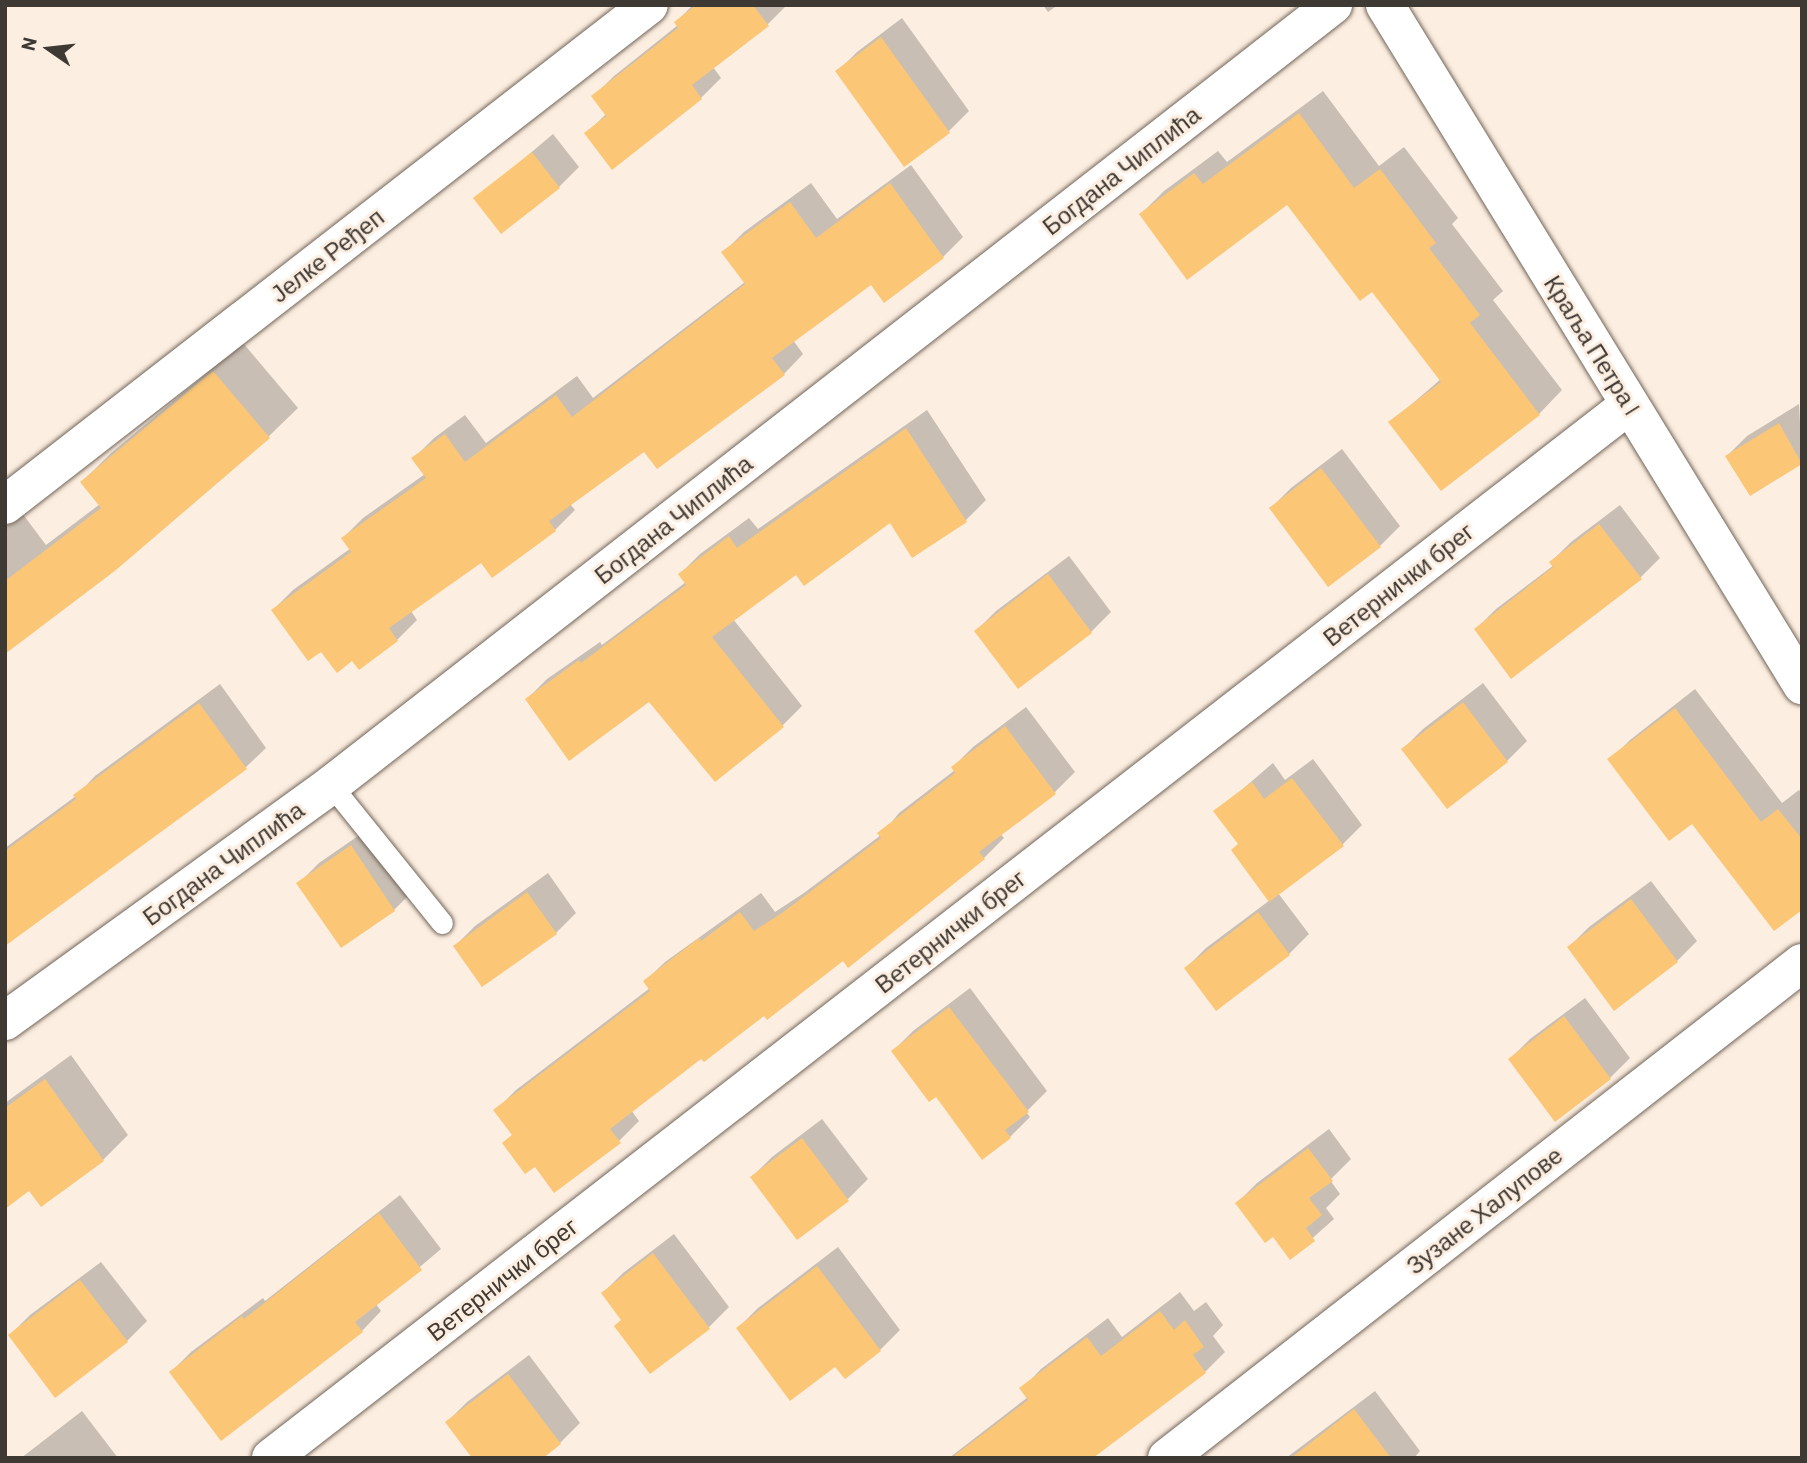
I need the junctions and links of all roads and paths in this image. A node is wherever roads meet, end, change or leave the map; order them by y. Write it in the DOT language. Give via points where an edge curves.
graph roads {
  1 [pos="649,5"];
  2 [pos="1333,5"];
  3 [pos="1385,5"];
  4 [pos="1629,405"];
  5 [pos="5,505"];
  6 [pos="1802,685"];
  7 [pos="331,785"];
  8 [pos="442,923"];
  9 [pos="1802,962"];
  10 [pos="5,1021"];
  11 [pos="271,1458"];
  12 [pos="1167,1458"];
  1 -- 5 [label="street, Јелке Ређеп"];
  2 -- 7 [label="street, Богдана Чиплића"];
  3 -- 4 [label="street, Краља Петра I"];
  4 -- 6 [label="street, Краља Петра I"];
  4 -- 11 [label="street, Ветернички брег"];
  7 -- 8 [label="lane"];
  7 -- 10 [label="street, Богдана Чиплића"];
  9 -- 12 [label="street, Зузане Халупове"];
}
